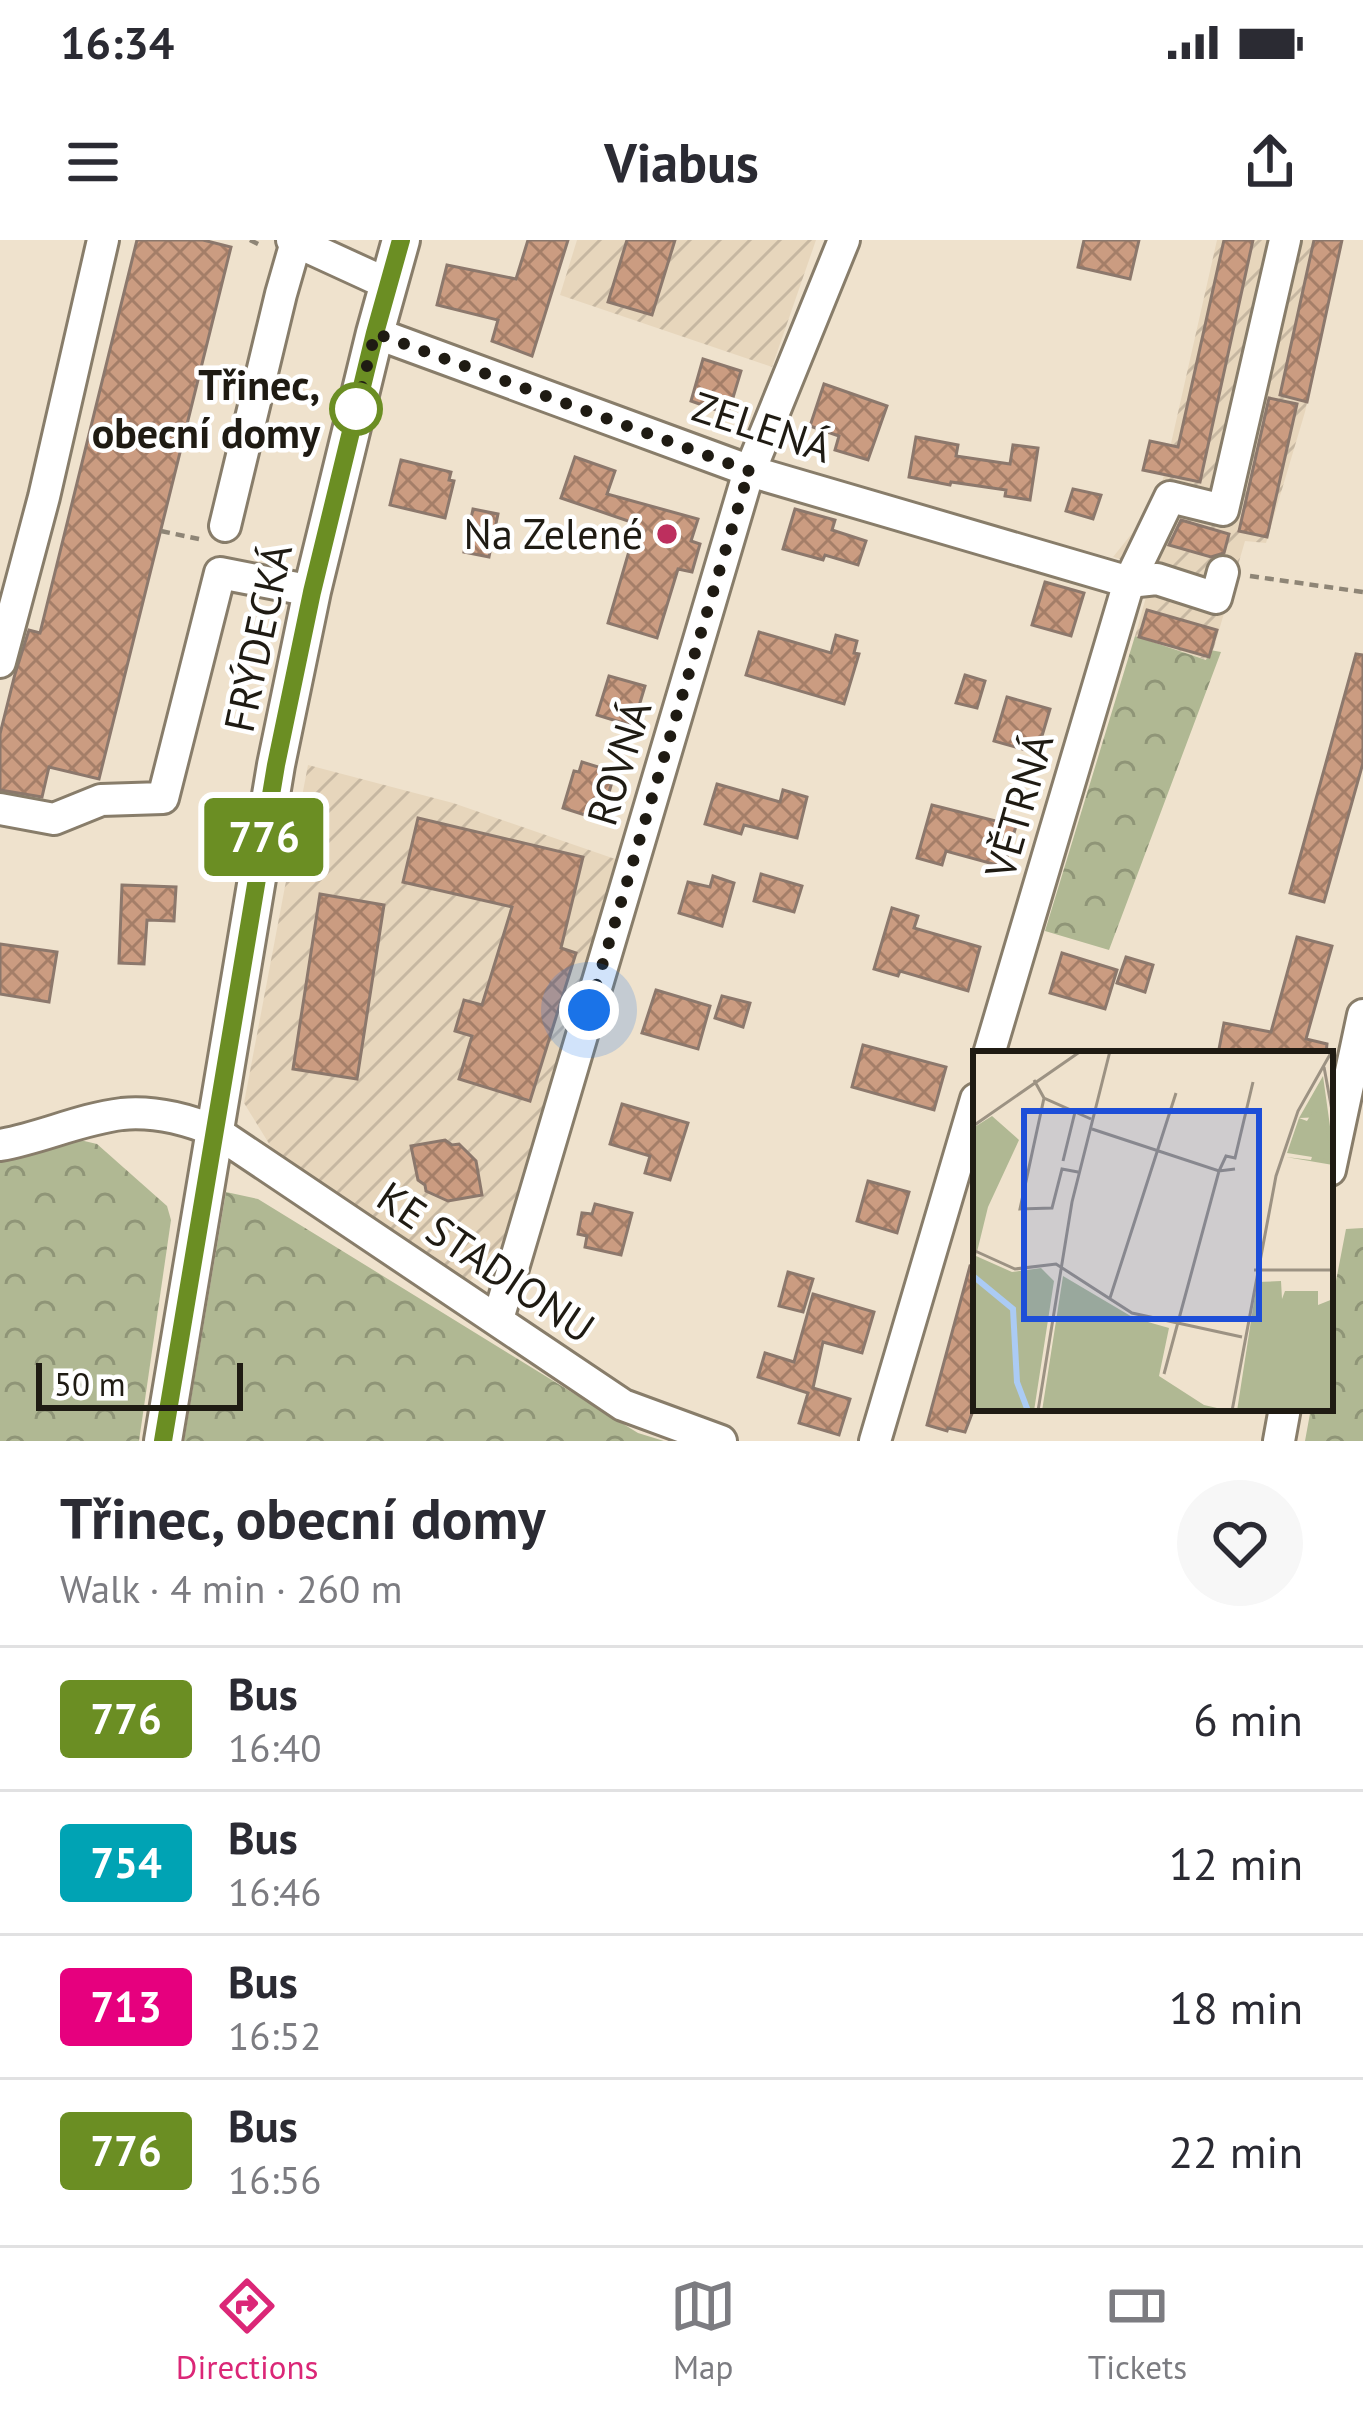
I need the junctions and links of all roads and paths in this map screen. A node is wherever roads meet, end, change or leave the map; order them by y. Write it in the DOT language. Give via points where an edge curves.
graph roads {
  1 [pos="103,240"];
  2 [pos="401,240"];
  3 [pos="844,240"];
  4 [pos="1285,240"];
  5 [pos="294,241"];
  6 [pos="388,284"];
  7 [pos="375,333"];
  8 [pos="752,472"];
  9 [pos="225,526"];
  10 [pos="1223,572"];
  11 [pos="1129,582"];
  12 [pos="312,592"];
  13 [pos="1363,592"];
  14 [pos="0,662"];
  15 [pos="0,808"];
  16 [pos="1363,1016"];
  17 [pos="990,1051"];
  18 [pos="973,1109"];
  19 [pos="215,1131"];
  20 [pos="0,1145"];
  21 [pos="1342,1160"];
  22 [pos="497,1319"];
  23 [pos="1284,1411"];
  24 [pos="163,1441"];
  25 [pos="721,1441"];
  26 [pos="875,1441"];
  27 [pos="1279,1441"];
  1 -- 14 [label="street"];
  2 -- 6 [label="main road, FRÝDECKÁ"];
  3 -- 8 [label="street, ROVNÁ"];
  4 -- 11 [label="street, VĚTRNÁ" via="1223,510 1169,497"];
  5 -- 6 [label="street"];
  5 -- 9 [label="street"];
  6 -- 7 [label="main road, FRÝDECKÁ"];
  7 -- 8 [label="street, ZELENÁ"];
  7 -- 12 [label="main road, FRÝDECKÁ"];
  8 -- 11 [label="street, ZELENÁ"];
  8 -- 22 [label="street, ROVNÁ"];
  10 -- 11 [label="street, ZELENÁ" via="1216,598 1156,579"];
  10 -- 13 [label="path"];
  11 -- 17 [label="street, VĚTRNÁ"];
  12 -- 15 [label="street" via="220,573 163,798 101,800 54,818"];
  12 -- 19 [label="main road, FRÝDECKÁ"];
  16 -- 21 [label="street"];
  18 -- 26 [label="street"];
  19 -- 20 [label="street" via="188,1120 119,1114"];
  19 -- 22 [label="street, KE STADIONU"];
  19 -- 24 [label="main road, FRÝDECKÁ"];
  22 -- 25 [label="street, KE STADIONU" via="623,1405"];
  23 -- 27 [label="street"];
}
